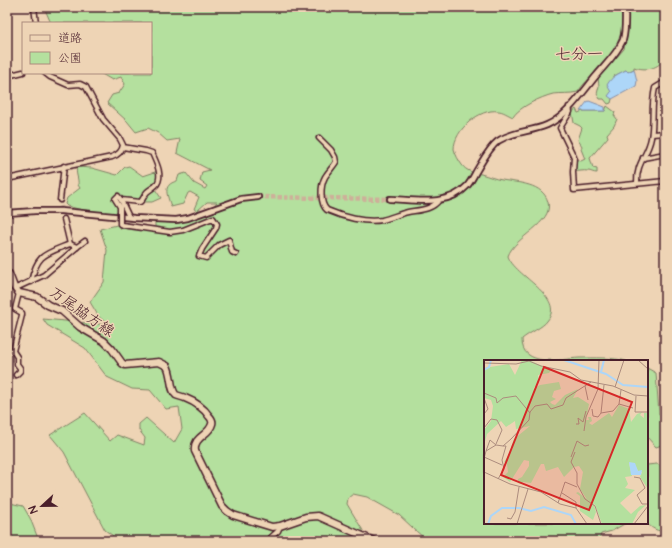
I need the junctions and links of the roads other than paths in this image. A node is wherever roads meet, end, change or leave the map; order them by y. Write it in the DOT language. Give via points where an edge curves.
graph roads {
  1 [pos="34,7"];
  2 [pos="626,7"];
  3 [pos="36,22"];
  4 [pos="22,72"];
  5 [pos="46,74"];
  6 [pos="7,76"];
  7 [pos="665,82"];
  8 [pos="569,107"];
  9 [pos="665,133"];
  10 [pos="652,134"];
  11 [pos="319,138"];
  12 [pos="123,147"];
  13 [pos="665,154"];
  14 [pos="643,158"];
  15 [pos="64,166"];
  16 [pos="7,179"];
  17 [pos="665,181"];
  18 [pos="637,183"];
  19 [pos="258,197"];
  20 [pos="60,200"];
  21 [pos="121,200"];
  22 [pos="390,200"];
  23 [pos="439,200"];
  24 [pos="7,213"];
  25 [pos="129,217"];
  26 [pos="64,219"];
  27 [pos="85,241"];
  28 [pos="70,244"];
  29 [pos="76,247"];
  30 [pos="236,254"];
  31 [pos="7,274"];
  32 [pos="31,282"];
  33 [pos="17,291"];
  34 [pos="7,349"];
  35 [pos="13,351"];
  36 [pos="16,375"];
  37 [pos="280,526"];
  38 [pos="267,541"];
  39 [pos="374,541"];
  1 -- 3 [label="street"];
  2 -- 8 [label="street" via="623,39 619,47"];
  4 -- 6 [label="street"];
  5 -- 12 [label="street" via="68,85 80,84 86,87 103,119 120,139"];
  7 -- 10 [label="street" via="655,88"];
  8 -- 18 [label="street" via="570,112 560,128 574,157 574,190"];
  8 -- 23 [label="street" via="547,125 512,134 497,142 468,186 448,198"];
  9 -- 10 [label="street"];
  10 -- 14 [label="street"];
  11 -- 23 [label="street" via="335,156 336,162 325,177 322,201 324,208 361,219 380,220 428,208"];
  12 -- 15 [label="street" via="118,155 112,157"];
  12 -- 21 [label="street" via="146,150 152,154 159,169 159,180 140,202"];
  13 -- 14 [label="street"];
  14 -- 18 [label="street" via="636,172"];
  15 -- 16 [label="street"];
  15 -- 20 [label="street"];
  17 -- 18 [label="street"];
  19 -- 25 [label="street" via="241,199 176,220"];
  21 -- 25 [label="street"];
  21 -- 30 [label="street, bridge" via="118,196 115,199 120,207 120,224 170,232 183,230 213,218 217,224 216,228 199,256 206,258 219,245 229,240 232,252"];
  22 -- 23 [label="street"];
  24 -- 25 [label="street" via="61,211"];
  26 -- 28 [label="street"];
  27 -- 29 [label="street"];
  28 -- 29 [label="street"];
  28 -- 32 [label="street" via="40,258 36,262"];
  29 -- 32 [label="street" via="44,275"];
  31 -- 33 [label="main road"];
  32 -- 33 [label="street"];
  33 -- 35 [label="street" via="15,309 22,315"];
  33 -- 37 [label="main road, 万尾脇方線" via="37,297 62,311 80,327 104,341 122,363 126,365 159,362 167,366 176,395 201,406 212,420 210,428 194,446 222,506 245,519 272,527"];
  34 -- 35 [label="street"];
  35 -- 36 [label="street" via="20,368"];
  37 -- 38 [label="street"];
  37 -- 39 [label="main road, 万尾脇方線" via="318,516"];
}
